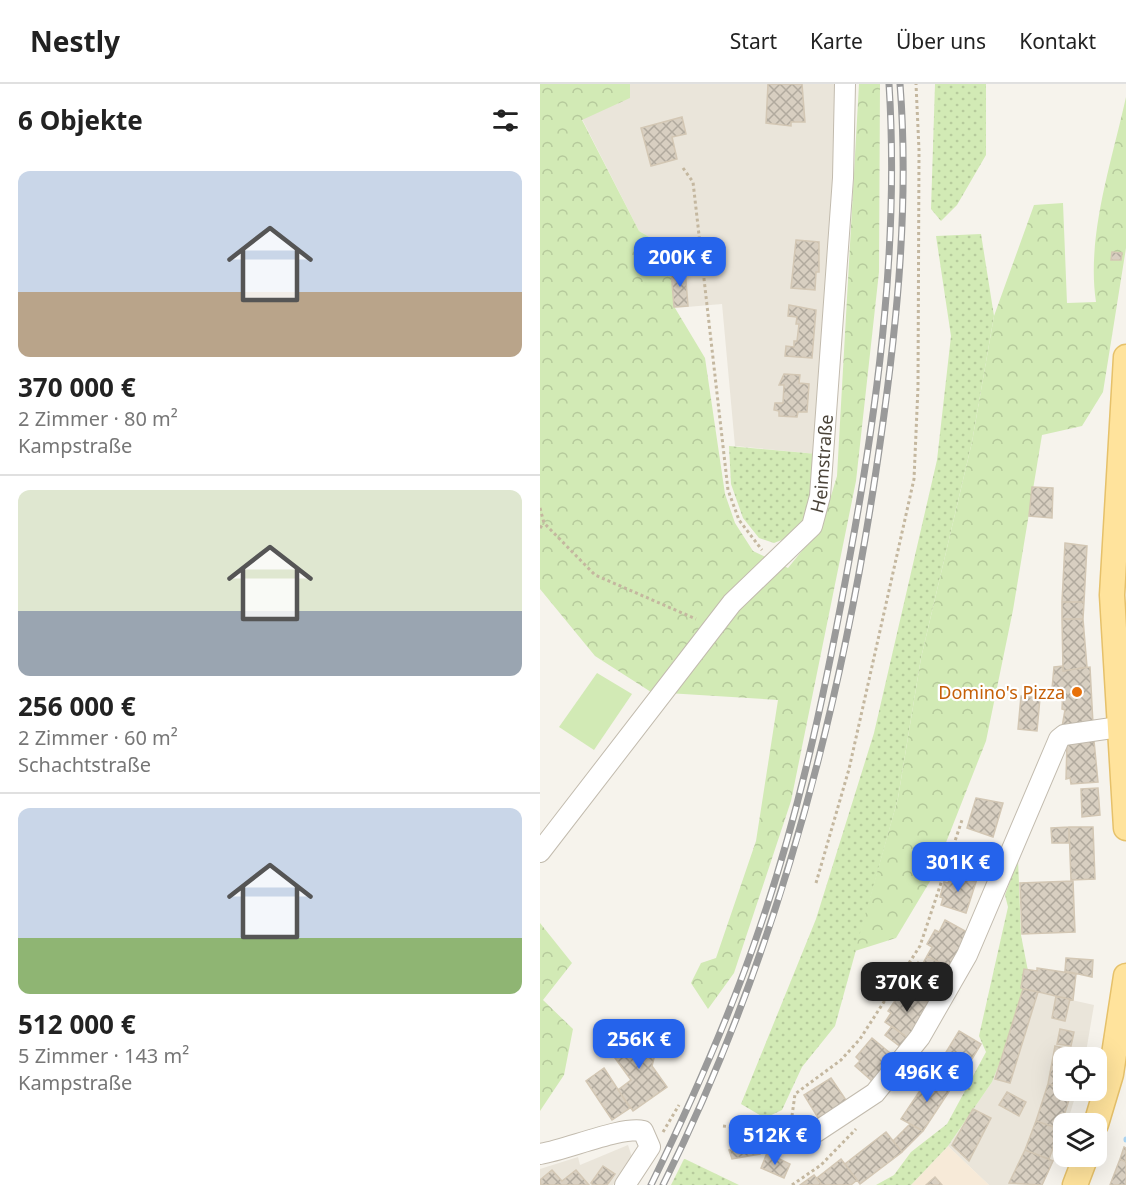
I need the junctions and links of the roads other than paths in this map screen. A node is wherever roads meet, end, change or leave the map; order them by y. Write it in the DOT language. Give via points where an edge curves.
graph roads {
  1 [pos="845,84"];
  2 [pos="1126,357"];
  3 [pos="1119,727"];
  4 [pos="1126,828"];
  5 [pos="540,852"];
  6 [pos="1126,976"];
  7 [pos="1099,1113"];
  8 [pos="787,1136"];
  9 [pos="540,1154"];
  10 [pos="1082,1167"];
  11 [pos="625,1185"];
  12 [pos="1075,1185"];
  1 -- 5 [label="street, Heimstraße" via="843,178 820,495 812,526 732,603"];
  2 -- 3 [label="main road" via="1112,595"];
  3 -- 4 [label="main road"];
  3 -- 8 [label="street" via="1059,739 967,955 945,997 898,1066 875,1093 850,1111 816,1132"];
  6 -- 7 [label="main road" via="1111,1074"];
  9 -- 11 [label="street" via="622,1130 643,1131 650,1148"];
  10 -- 12 [label="main road"];
}
